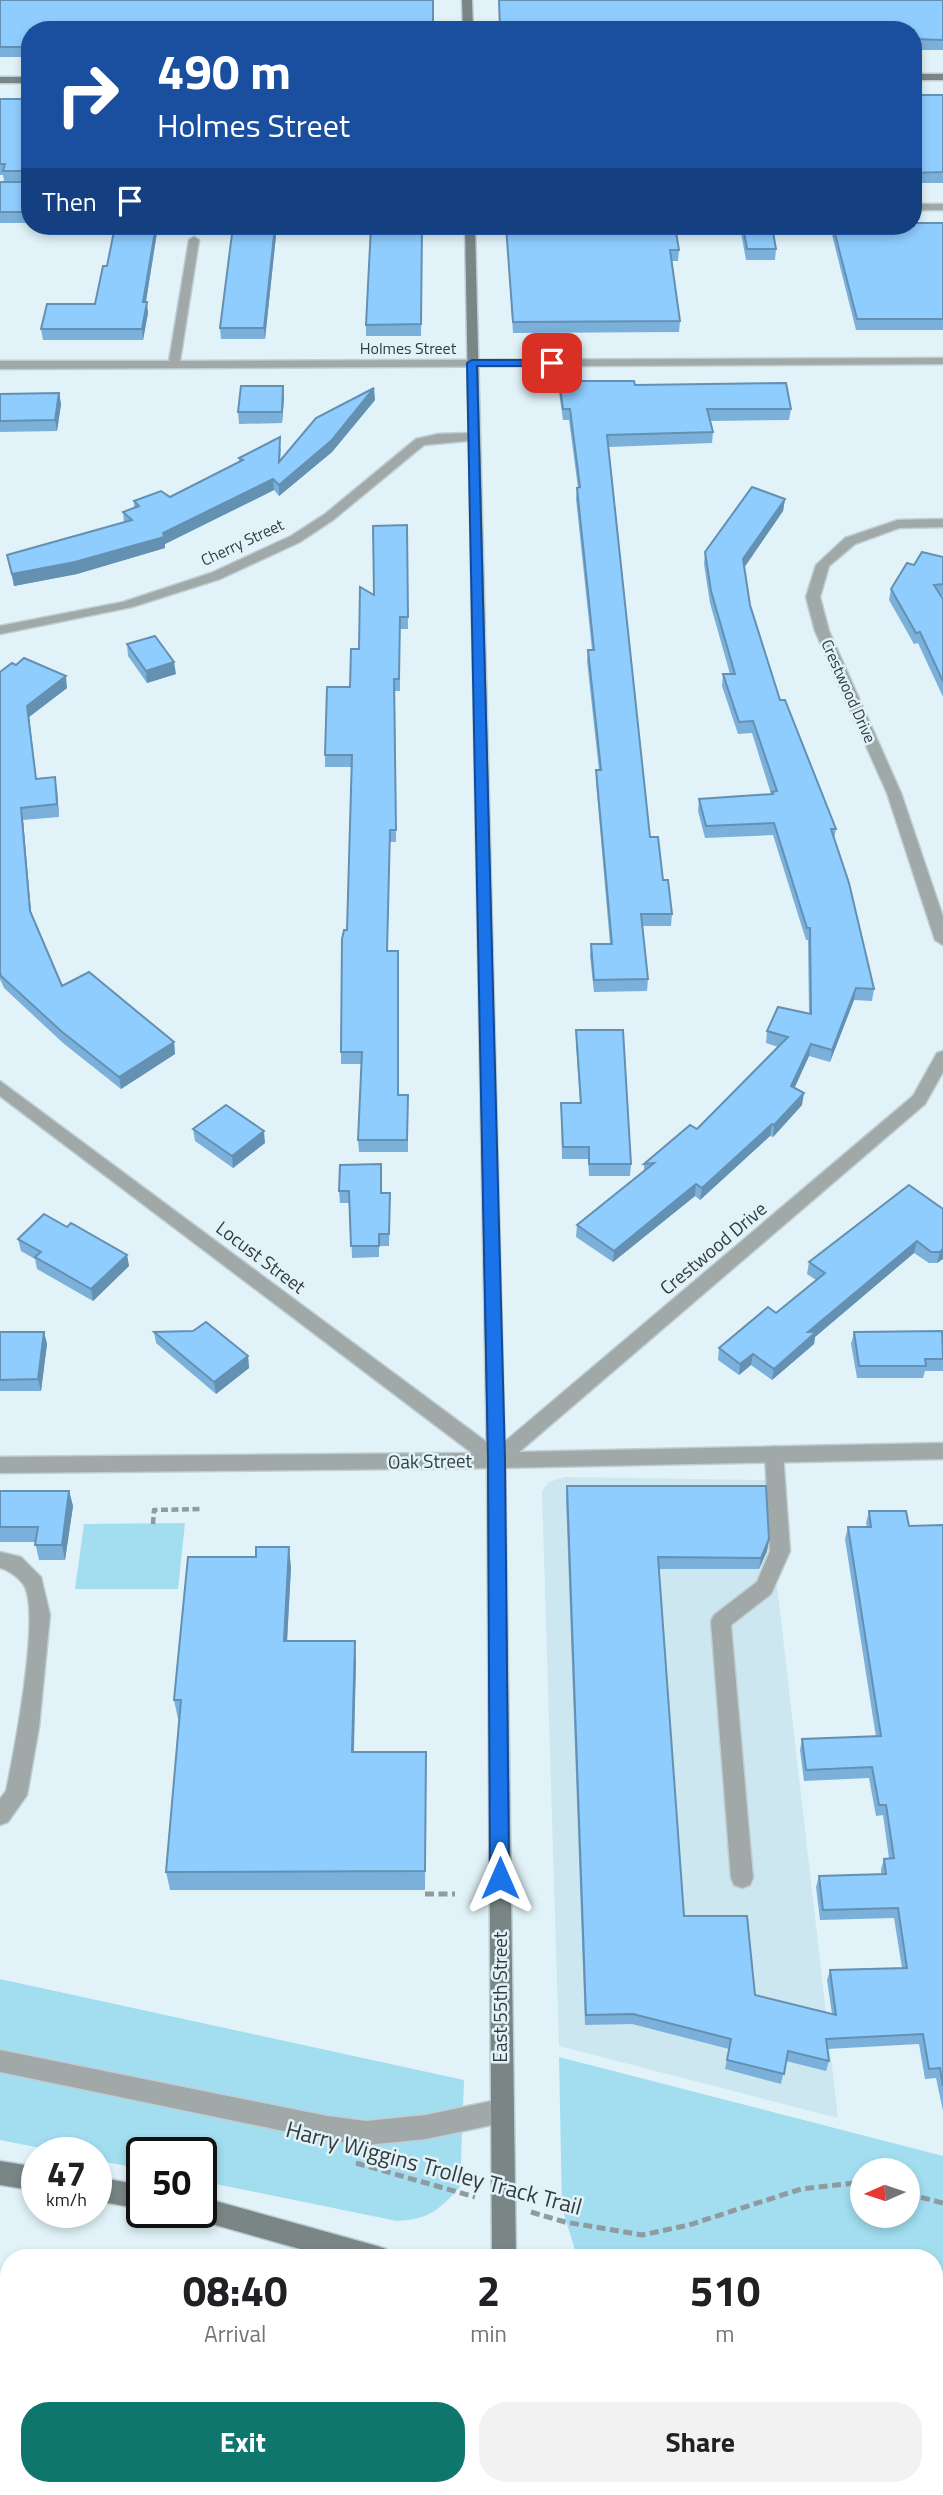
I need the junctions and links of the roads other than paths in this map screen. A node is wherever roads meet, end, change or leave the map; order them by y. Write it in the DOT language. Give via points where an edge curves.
graph roads {
  1 [pos="467,0"];
  2 [pos="468,21"];
  3 [pos="922,77"];
  4 [pos="943,77"];
  5 [pos="21,79"];
  6 [pos="0,80"];
  7 [pos="922,207"];
  8 [pos="943,207"];
  9 [pos="470,235"];
  10 [pos="194,240"];
  11 [pos="943,361"];
  12 [pos="472,363"];
  13 [pos="174,364"];
  14 [pos="0,365"];
  15 [pos="473,437"];
  16 [pos="943,523"];
  17 [pos="3,630"];
  18 [pos="943,940"];
  19 [pos="943,1057"];
  20 [pos="938,1075"];
  21 [pos="0,1087"];
  22 [pos="943,1451"];
  23 [pos="774,1454"];
  24 [pos="496,1460"];
  25 [pos="0,1465"];
  26 [pos="0,1560"];
  27 [pos="0,1815"];
  28 [pos="742,1878"];
  29 [pos="0,2061"];
  30 [pos="501,2110"];
  31 [pos="0,2173"];
  32 [pos="21,2176"];
  33 [pos="217,2213"];
  34 [pos="345,2249"];
  35 [pos="504,2249"];
  1 -- 2 [label="main road"];
  3 -- 4 [label="main road"];
  5 -- 6 [label="main road"];
  7 -- 8 [label="street"];
  9 -- 12 [label="main road, East 55th Street"];
  10 -- 13 [label="street"];
  11 -- 12 [label="street, Holmes Street"];
  12 -- 13 [label="street, Holmes Street"];
  12 -- 15 [label="main road, East 55th Street"];
  13 -- 14 [label="street, Holmes Street"];
  15 -- 17 [label="street, Cherry Street" via="420,442 328,518 223,573 119,607"];
  15 -- 24 [label="main road, East 55th Street"];
  16 -- 18 [label="street, Crestwood Drive" via="898,524 850,541 823,565 813,597 822,631 894,793"];
  19 -- 20 [label="street, Crestwood Drive"];
  20 -- 24 [label="street, Crestwood Drive" via="919,1100"];
  21 -- 24 [label="street, Locust Street"];
  22 -- 23 [label="street, Oak Street"];
  23 -- 24 [label="street, Oak Street"];
  23 -- 28 [label="street" via="780,1551 764,1588 721,1621"];
  24 -- 25 [label="street, Oak Street"];
  24 -- 30 [label="main road, East 55th Street"];
  26 -- 27 [label="street" via="13,1563 34,1583 40,1615 29,1727 16,1795"];
  29 -- 30 [label="street" via="366,2133 426,2127"];
  30 -- 35 [label="main road, East 55th Street"];
  31 -- 32 [label="main road"];
  33 -- 34 [label="main road"];
}
